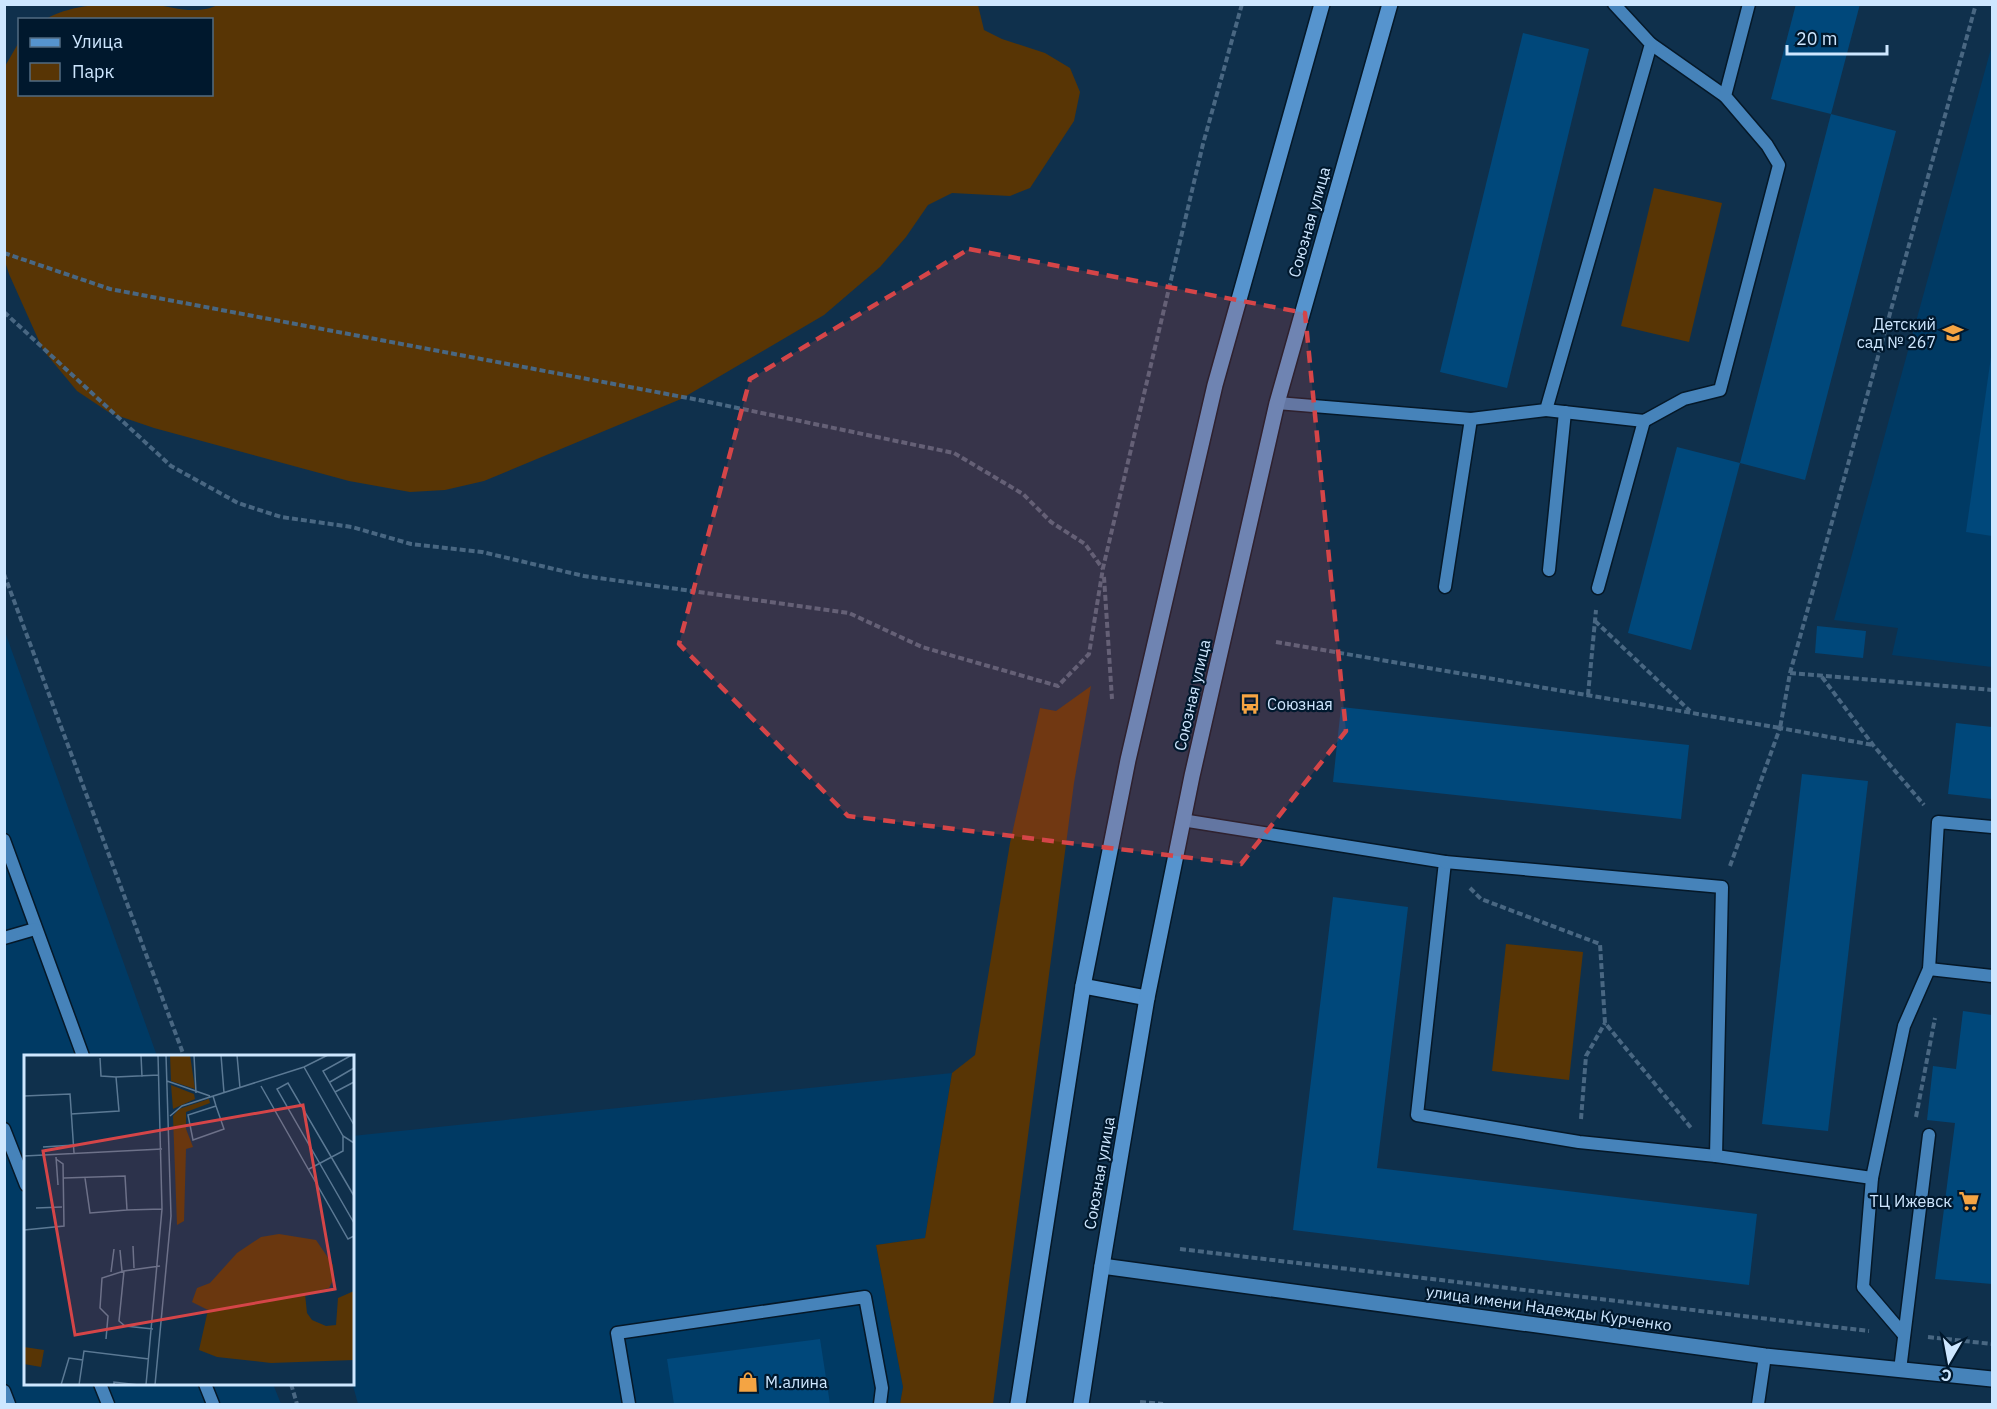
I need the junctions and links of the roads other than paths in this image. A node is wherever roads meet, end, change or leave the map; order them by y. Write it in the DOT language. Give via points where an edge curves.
graph roads {
  1 [pos="1322,4"];
  2 [pos="1390,4"];
  3 [pos="1614,4"];
  4 [pos="1749,4"];
  5 [pos="1651,44"];
  6 [pos="1725,96"];
  7 [pos="1277,403"];
  8 [pos="1546,410"];
  9 [pos="1565,412"];
  10 [pos="1471,419"];
  11 [pos="1644,420"];
  12 [pos="1549,570"];
  13 [pos="1445,587"];
  14 [pos="1598,588"];
  15 [pos="1182,820"];
  16 [pos="1992,827"];
  17 [pos="4,840"];
  18 [pos="1445,862"];
  19 [pos="35,929"];
  20 [pos="4,938"];
  21 [pos="1929,969"];
  22 [pos="1992,976"];
  23 [pos="1083,986"];
  24 [pos="1147,998"];
  25 [pos="83,1055"];
  26 [pos="4,1129"];
  27 [pos="1929,1135"];
  28 [pos="1716,1156"];
  29 [pos="1872,1178"];
  30 [pos="24,1180"];
  31 [pos="1102,1266"];
  32 [pos="1904,1335"];
  33 [pos="1765,1356"];
  34 [pos="1900,1370"];
  35 [pos="1992,1379"];
  36 [pos="101,1385"];
  37 [pos="207,1385"];
  38 [pos="4,1391"];
  39 [pos="9,1404"];
  40 [pos="108,1404"];
  41 [pos="213,1404"];
  42 [pos="629,1404"];
  43 [pos="880,1404"];
  44 [pos="1018,1404"];
  45 [pos="1081,1404"];
  46 [pos="1758,1404"];
  1 -- 23 [label="main road" via="1215,385 1131,749"];
  2 -- 7 [label="main road, Союзная улица"];
  3 -- 5 [label="lane"];
  4 -- 6 [label="lane"];
  5 -- 6 [label="lane"];
  5 -- 8 [label="lane"];
  6 -- 11 [label="lane" via="1779,165 1720,390 1684,399"];
  7 -- 10 [label="lane"];
  7 -- 15 [label="main road, Союзная улица"];
  8 -- 9 [label="lane"];
  8 -- 10 [label="lane"];
  9 -- 11 [label="lane"];
  9 -- 12 [label="lane"];
  10 -- 13 [label="lane"];
  11 -- 14 [label="lane"];
  15 -- 18 [label="lane"];
  15 -- 24 [label="main road, Союзная улица"];
  16 -- 21 [label="lane" via="1938,822"];
  17 -- 19 [label="lane"];
  18 -- 28 [label="lane" via="1722,886"];
  18 -- 28 [label="lane" via="1417,1115 1579,1142"];
  19 -- 20 [label="lane"];
  19 -- 25 [label="lane"];
  21 -- 22 [label="lane"];
  21 -- 29 [label="lane" via="1904,1026"];
  23 -- 24 [label="main road"];
  23 -- 44 [label="main road"];
  24 -- 31 [label="main road, Союзная улица"];
  26 -- 30 [label="lane"];
  27 -- 32 [label="lane"];
  28 -- 29 [label="lane"];
  29 -- 32 [label="lane" via="1863,1287"];
  31 -- 33 [label="street, улица имени Надежды Курченко"];
  31 -- 45 [label="main road, Союзная улица"];
  32 -- 34 [label="lane"];
  33 -- 34 [label="street, улица имени Надежды Курченко"];
  33 -- 46 [label="lane"];
  34 -- 35 [label="street, улица имени Надежды Курченко"];
  36 -- 40 [label="lane"];
  37 -- 41 [label="lane"];
  38 -- 39 [label="lane"];
  42 -- 43 [label="lane" via="617,1333 865,1297 882,1388"];
}
